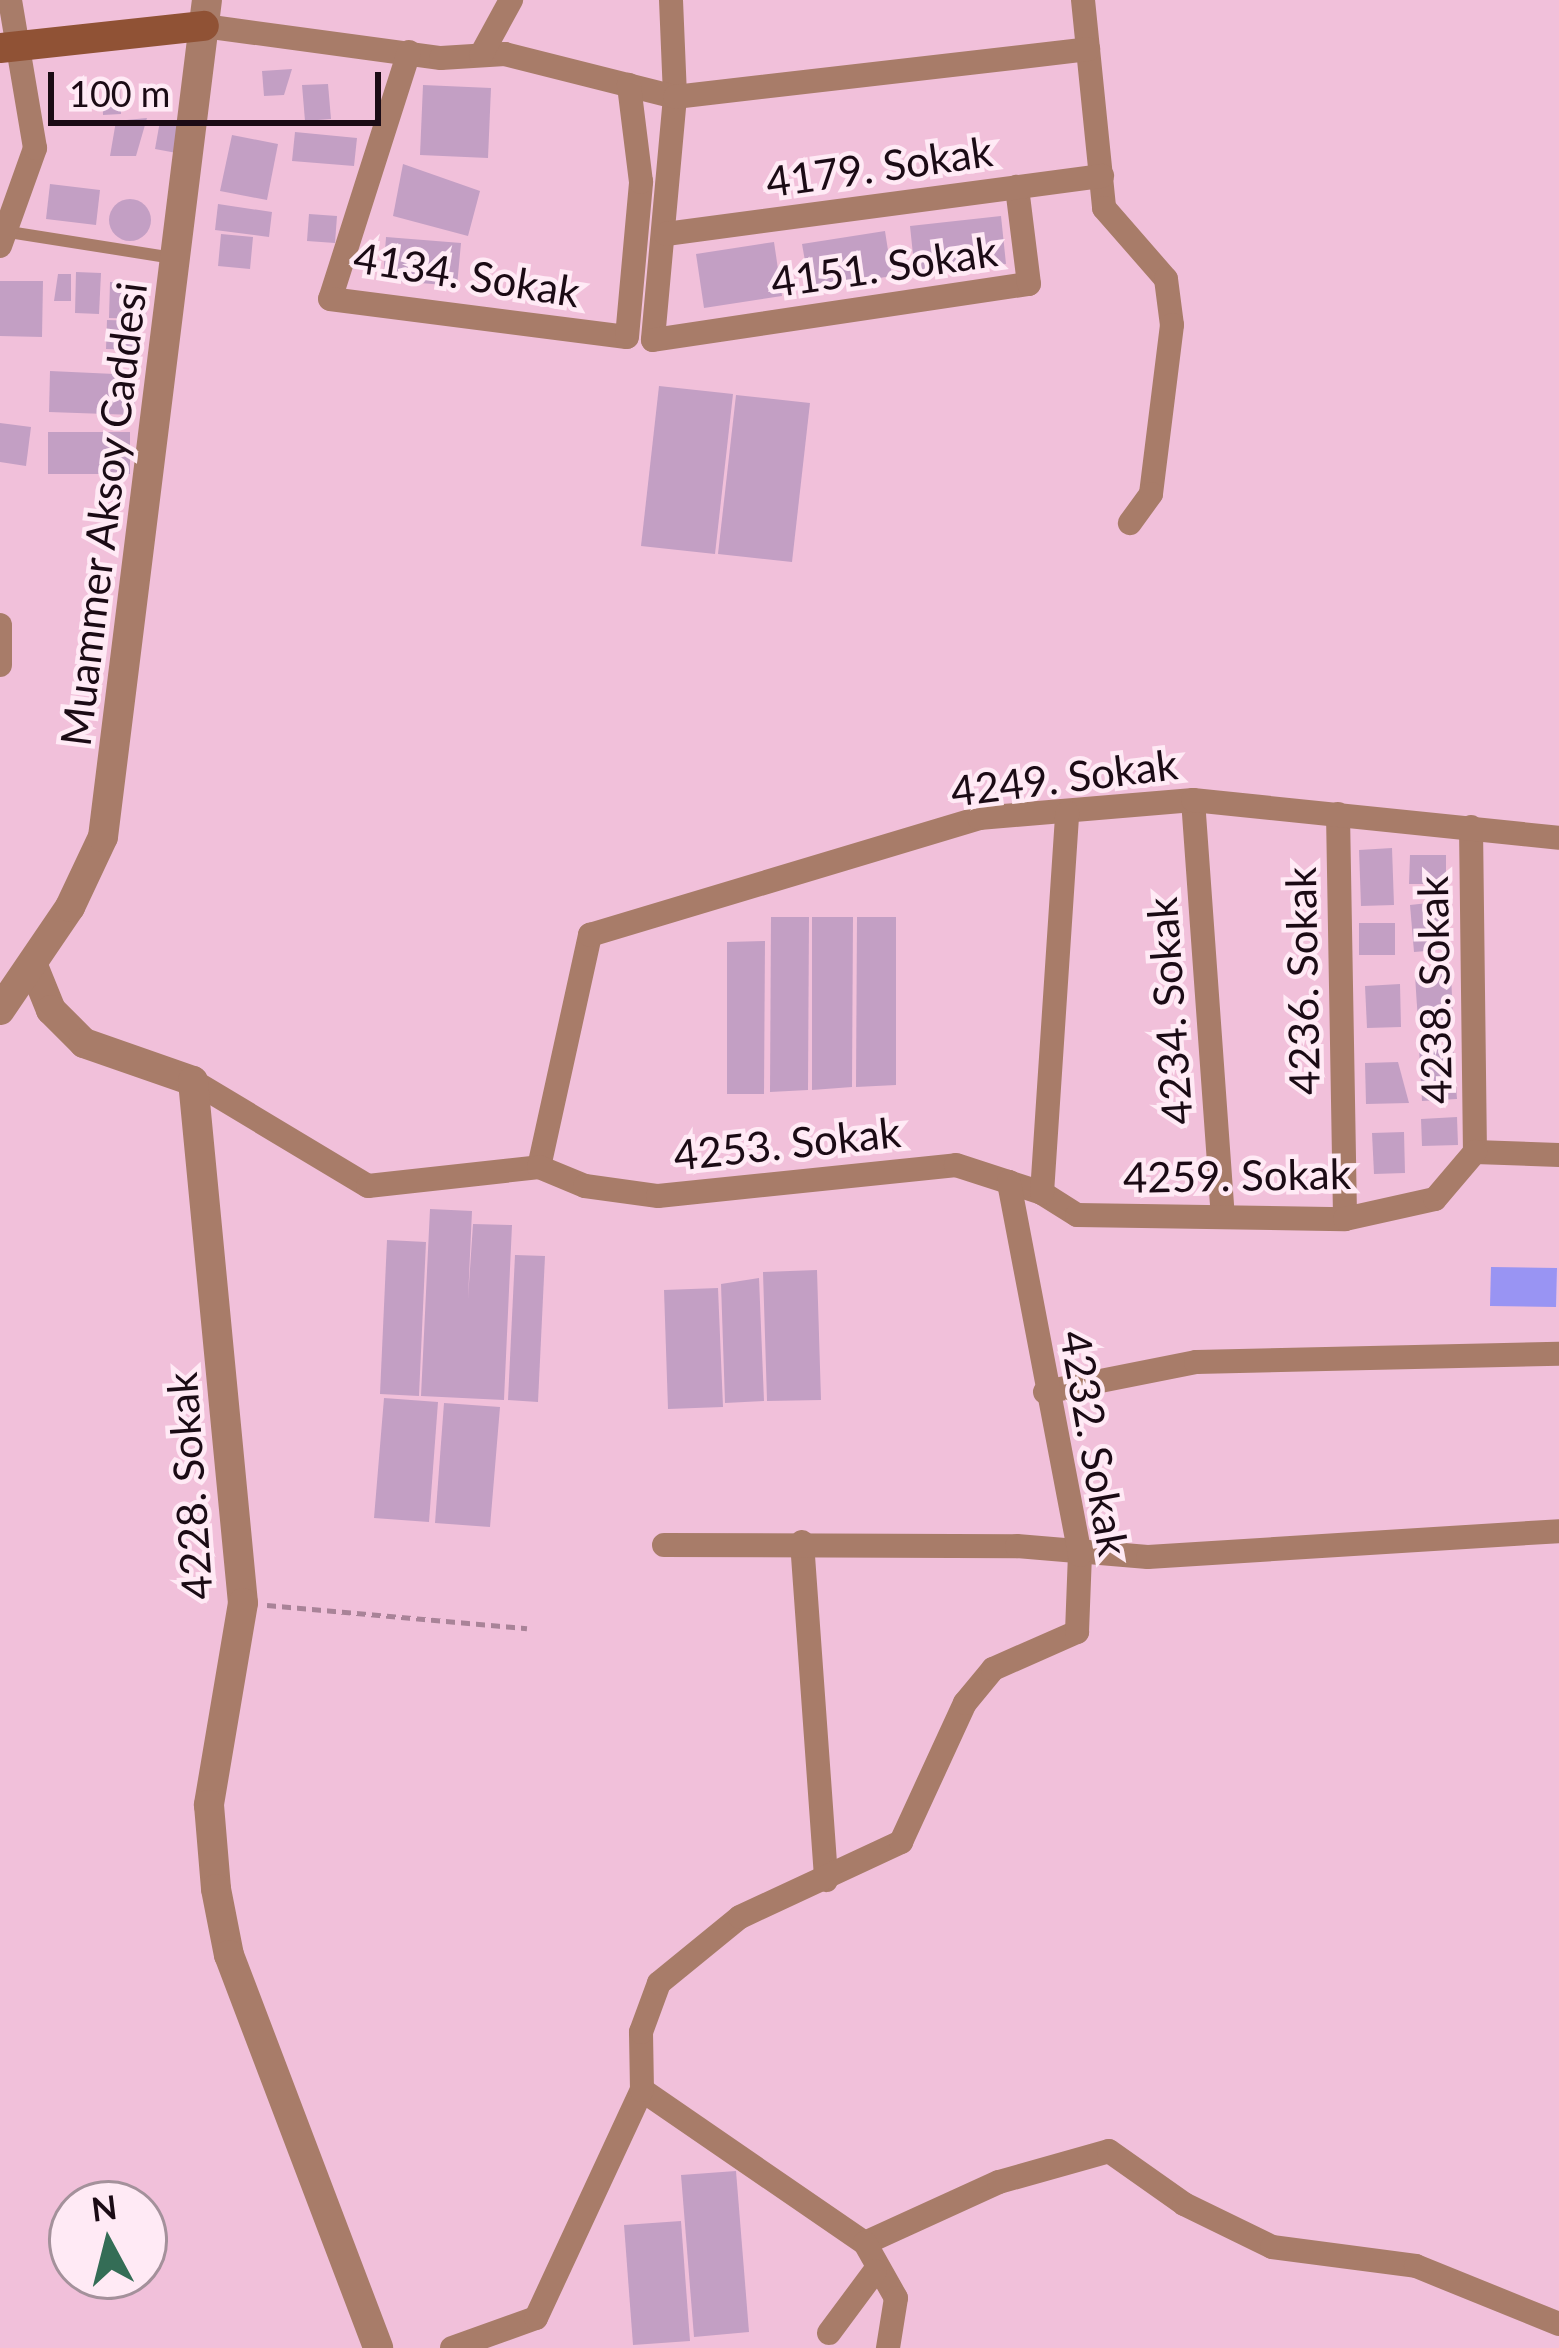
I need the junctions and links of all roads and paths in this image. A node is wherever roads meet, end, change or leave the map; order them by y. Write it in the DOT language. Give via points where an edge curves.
graph roads {
  1 [pos="10,0"];
  2 [pos="512,0"];
  3 [pos="671,0"];
  4 [pos="1083,0"];
  5 [pos="206,13"];
  6 [pos="11,47"];
  7 [pos="1088,49"];
  8 [pos="409,52"];
  9 [pos="481,55"];
  10 [pos="629,86"];
  11 [pos="675,97"];
  12 [pos="1102,176"];
  13 [pos="1017,187"];
  14 [pos="665,234"];
  15 [pos="4,239"];
  16 [pos="177,259"];
  17 [pos="1130,523"];
  18 [pos="0,625"];
  19 [pos="0,665"];
  20 [pos="1193,800"];
  21 [pos="1067,812"];
  22 [pos="1338,814"];
  23 [pos="1471,827"];
  24 [pos="1559,838"];
  25 [pos="34,968"];
  26 [pos="0,1010"];
  27 [pos="193,1081"];
  28 [pos="1475,1152"];
  29 [pos="1559,1155"];
  30 [pos="539,1168"];
  31 [pos="1009,1182"];
  32 [pos="1042,1193"];
  33 [pos="1223,1217"];
  34 [pos="1345,1219"];
  35 [pos="1559,1354"];
  36 [pos="1045,1392"];
  37 [pos="1559,1531"];
  38 [pos="802,1542"];
  39 [pos="664,1545"];
  40 [pos="1080,1555"];
  41 [pos="243,1603"];
  42 [pos="527,1628"];
  43 [pos="826,1880"];
  44 [pos="643,2090"];
  45 [pos="865,2243"];
  46 [pos="875,2271"];
  47 [pos="1559,2324"];
  48 [pos="830,2332"];
  49 [pos="378,2348"];
  50 [pos="452,2348"];
  51 [pos="888,2348"];
  1 -- 6 [label="street"];
  2 -- 9 [label="street"];
  3 -- 11 [label="street"];
  4 -- 7 [label="street"];
  5 -- 6 [label="main road"];
  5 -- 8 [label="street"];
  5 -- 16 [label="street, Muammer Aksoy Caddesi"];
  6 -- 15 [label="street" via="35,148"];
  7 -- 11 [label="street"];
  7 -- 12 [label="street"];
  8 -- 9 [label="street"];
  8 -- 10 [label="street, 4134. Sokak" via="330,299 627,337 641,182"];
  9 -- 10 [label="street"];
  10 -- 11 [label="street"];
  11 -- 14 [label="street"];
  12 -- 13 [label="street, 4179. Sokak"];
  12 -- 17 [label="street" via="1104,208 1122,237 1166,279 1172,325 1151,494"];
  13 -- 14 [label="street, 4179. Sokak"];
  13 -- 14 [label="street, 4151. Sokak" via="1029,284 653,340"];
  15 -- 16 [label="lane"];
  16 -- 25 [label="street, Muammer Aksoy Caddesi" via="103,837"];
  18 -- 19 [label="street"];
  20 -- 21 [label="street, 4249. Sokak"];
  20 -- 22 [label="street, 4249. Sokak"];
  20 -- 33 [label="street, 4234. Sokak"];
  21 -- 30 [label="street, 4249. Sokak" via="979,818 590,935"];
  21 -- 32 [label="street"];
  22 -- 23 [label="street, 4249. Sokak"];
  22 -- 34 [label="street, 4236. Sokak"];
  23 -- 24 [label="street, 4249. Sokak"];
  23 -- 28 [label="street, 4238. Sokak"];
  25 -- 26 [label="street, Muammer Aksoy Caddesi"];
  25 -- 27 [label="street" via="51,1010 84,1043"];
  27 -- 30 [label="street" via="368,1186"];
  27 -- 41 [label="street, 4228. Sokak"];
  28 -- 29 [label="street"];
  28 -- 34 [label="street, 4259. Sokak" via="1435,1199"];
  30 -- 31 [label="street, 4253. Sokak" via="585,1186 658,1196 956,1165"];
  31 -- 32 [label="street, 4253. Sokak"];
  31 -- 36 [label="street, 4232. Sokak"];
  32 -- 33 [label="street, 4259. Sokak" via="1077,1216"];
  33 -- 34 [label="street, 4259. Sokak"];
  35 -- 36 [label="street" via="1196,1363"];
  36 -- 40 [label="street, 4232. Sokak"];
  37 -- 40 [label="street"];
  38 -- 39 [label="street"];
  38 -- 40 [label="street"];
  38 -- 43 [label="street"];
  40 -- 43 [label="street, 4232. Sokak" via="1077,1632 993,1670 965,1703 901,1842"];
  41 -- 42 [label="path"];
  41 -- 49 [label="street, 4228. Sokak" via="208,1805 229,1954"];
  43 -- 44 [label="street, 4232. Sokak" via="740,1917 659,1983 641,2032"];
  44 -- 45 [label="street"];
  44 -- 50 [label="street, 4232. Sokak" via="536,2318"];
  45 -- 46 [label="street"];
  45 -- 47 [label="street" via="999,2182 1109,2151 1184,2204 1272,2247 1417,2266"];
  46 -- 48 [label="street"];
  46 -- 51 [label="street" via="896,2298"];
}
